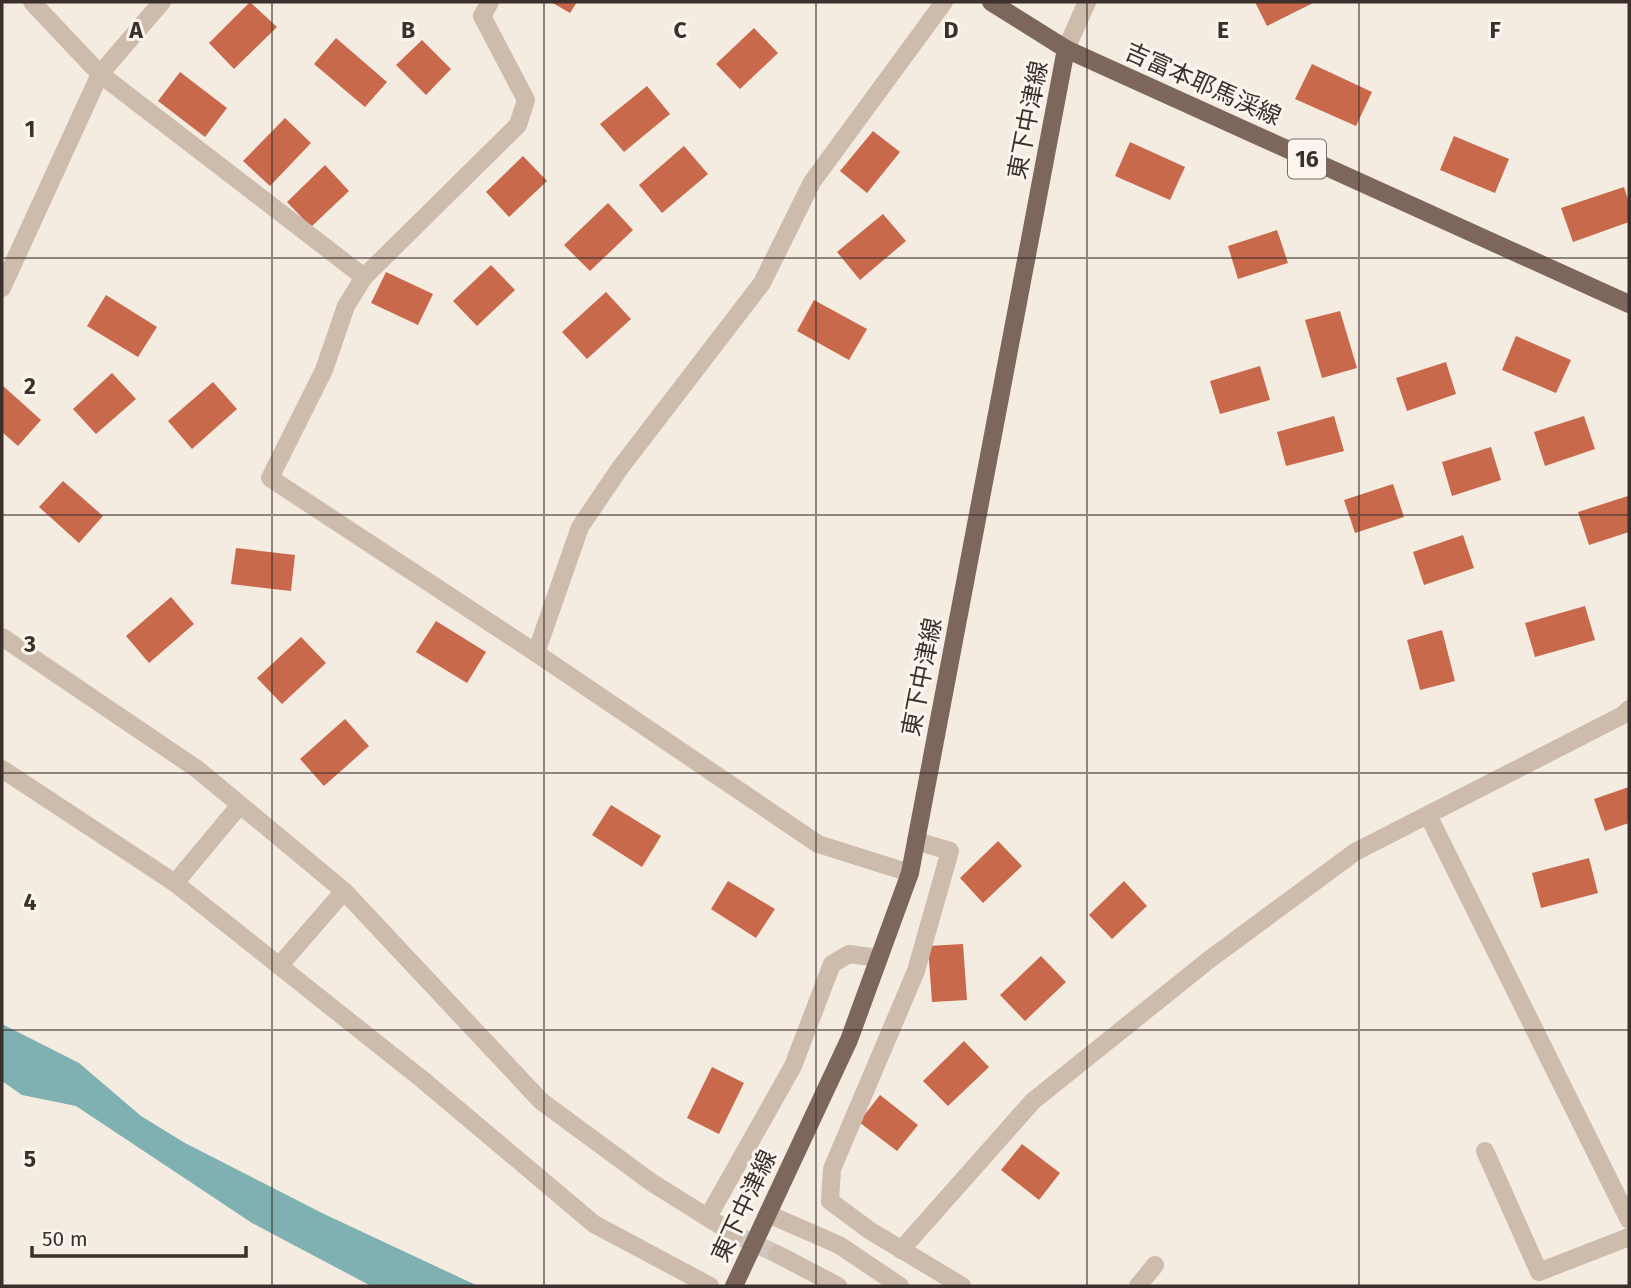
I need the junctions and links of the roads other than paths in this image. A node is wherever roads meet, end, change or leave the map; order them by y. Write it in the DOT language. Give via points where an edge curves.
graph roads {
  1 [pos="32,2"];
  2 [pos="162,2"];
  3 [pos="490,2"];
  4 [pos="944,2"];
  5 [pos="991,2"];
  6 [pos="1087,2"];
  7 [pos="1066,49"];
  8 [pos="100,74"];
  9 [pos="364,277"];
  10 [pos="2,288"];
  11 [pos="1629,304"];
  12 [pos="2,637"];
  13 [pos="537,653"];
  14 [pos="1629,709"];
  15 [pos="2,769"];
  16 [pos="240,805"];
  17 [pos="1427,815"];
  18 [pos="916,841"];
  19 [pos="910,873"];
  20 [pos="175,883"];
  21 [pos="344,891"];
  22 [pos="879,958"];
  23 [pos="279,966"];
  24 [pos="1485,1152"];
  25 [pos="768,1214"];
  26 [pos="708,1217"];
  27 [pos="1629,1220"];
  28 [pos="734,1234"];
  29 [pos="1629,1237"];
  30 [pos="901,1250"];
  31 [pos="777,1254"];
  32 [pos="1155,1265"];
  33 [pos="1541,1279"];
  34 [pos="710,1286"];
  35 [pos="734,1286"];
  36 [pos="838,1286"];
  37 [pos="900,1286"];
  38 [pos="962,1286"];
  39 [pos="1138,1286"];
  1 -- 8 [label="street"];
  2 -- 8 [label="street"];
  3 -- 9 [label="street" via="482,16 526,100 518,125"];
  4 -- 13 [label="street" via="812,182 762,283 580,527"];
  5 -- 7 [label="main road, 吉富本耶馬渓線 / 16"];
  6 -- 7 [label="street"];
  7 -- 11 [label="main road, 吉富本耶馬渓線 / 16"];
  7 -- 18 [label="main road, 東下中津線"];
  8 -- 9 [label="street"];
  8 -- 10 [label="street"];
  9 -- 13 [label="street" via="346,306 324,370 270,478"];
  12 -- 16 [label="street" via="197,769"];
  13 -- 19 [label="street" via="818,844"];
  14 -- 17 [label="street"];
  15 -- 20 [label="street"];
  16 -- 20 [label="street"];
  16 -- 21 [label="street"];
  17 -- 27 [label="street"];
  17 -- 30 [label="street" via="1355,852 1210,959 1033,1101"];
  18 -- 19 [label="main road, 東下中津線"];
  18 -- 30 [label="street" via="950,851 916,971 832,1169 830,1201"];
  19 -- 22 [label="main road, 東下中津線"];
  20 -- 23 [label="street"];
  21 -- 23 [label="street"];
  21 -- 26 [label="street" via="541,1101 650,1182"];
  22 -- 25 [label="main road, 東下中津線" via="849,1040"];
  22 -- 26 [label="street" via="849,954 832,964 793,1066"];
  23 -- 34 [label="street" via="594,1223"];
  24 -- 33 [label="street"];
  25 -- 35 [label="main road, 東下中津線"];
  25 -- 37 [label="street" via="839,1245"];
  26 -- 28 [label="street"];
  29 -- 33 [label="street"];
  30 -- 38 [label="street"];
  31 -- 36 [label="street"];
  32 -- 39 [label="street"];
}
